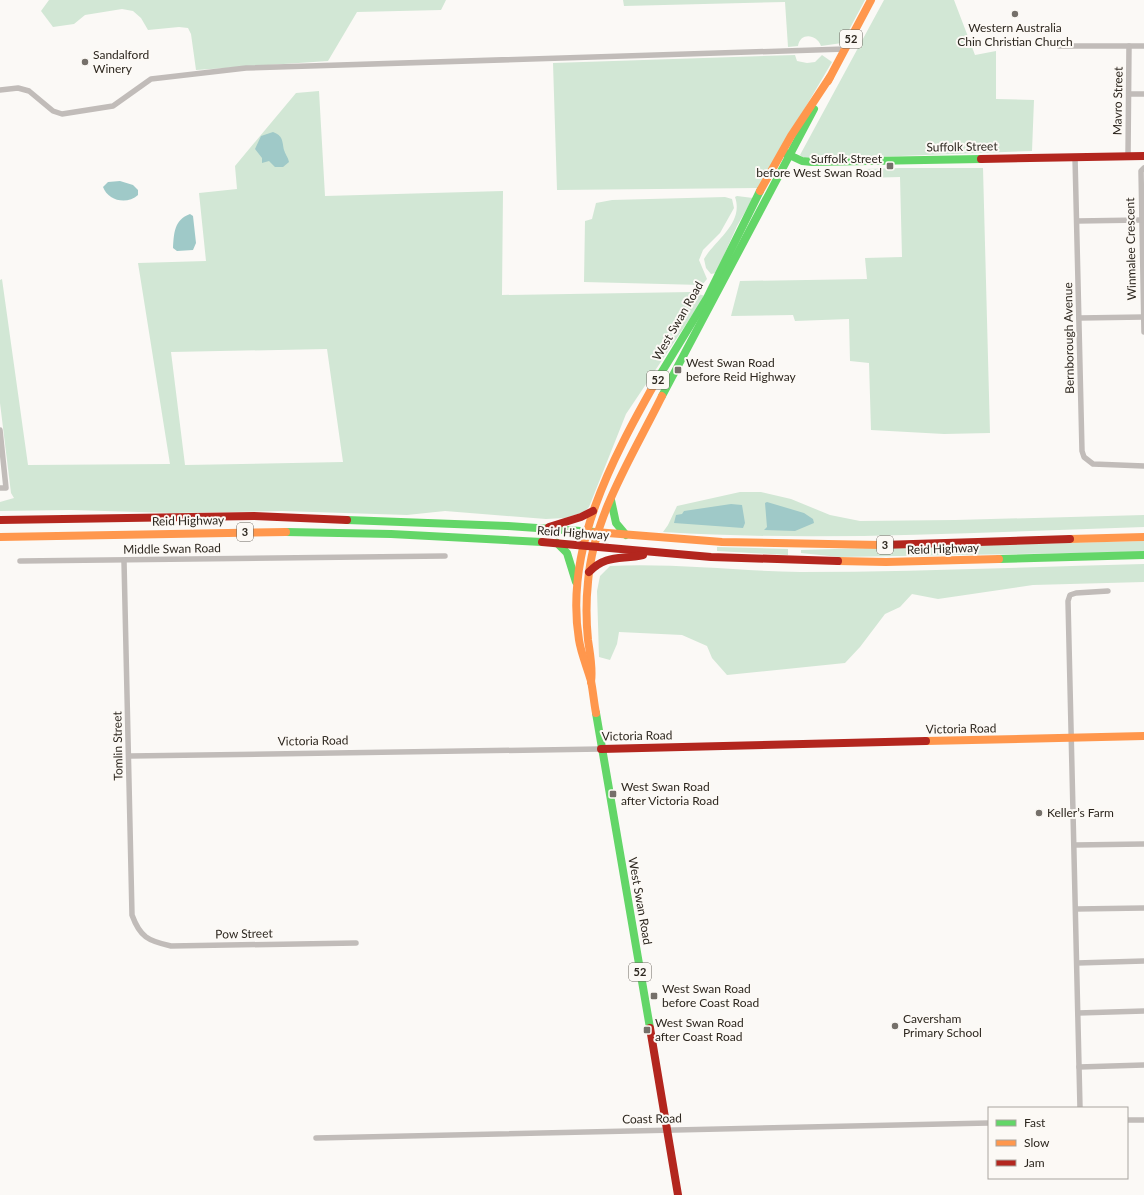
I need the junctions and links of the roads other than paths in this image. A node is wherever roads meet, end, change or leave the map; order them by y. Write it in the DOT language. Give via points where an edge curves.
graph roads {
  1 [pos="871,0"];
  2 [pos="1059,46"];
  3 [pos="1129,46"];
  4 [pos="1144,46"];
  5 [pos="845,49"];
  6 [pos="0,90"];
  7 [pos="1129,94"];
  8 [pos="1144,94"];
  9 [pos="786,154"];
  10 [pos="1128,156"];
  11 [pos="1144,156"];
  12 [pos="1075,157"];
  13 [pos="1144,168"];
  14 [pos="1142,220"];
  15 [pos="1077,221"];
  16 [pos="1144,317"];
  17 [pos="1079,318"];
  18 [pos="1144,332"];
  19 [pos="0,430"];
  20 [pos="1144,466"];
  21 [pos="3,488"];
  22 [pos="611,500"];
  23 [pos="593,511"];
  24 [pos="0,520"];
  25 [pos="547,528"];
  26 [pos="587,531"];
  27 [pos="599,532"];
  28 [pos="626,535"];
  29 [pos="0,537"];
  30 [pos="1144,537"];
  31 [pos="557,543"];
  32 [pos="582,546"];
  33 [pos="594,546"];
  34 [pos="652,552"];
  35 [pos="1144,555"];
  36 [pos="445,556"];
  37 [pos="20,561"];
  38 [pos="124,561"];
  39 [pos="589,572"];
  40 [pos="576,582"];
  41 [pos="1108,591"];
  42 [pos="591,682"];
  43 [pos="1144,736"];
  44 [pos="1072,738"];
  45 [pos="601,749"];
  46 [pos="130,756"];
  47 [pos="1144,844"];
  48 [pos="1075,845"];
  49 [pos="1144,908"];
  50 [pos="1076,909"];
  51 [pos="137,929"];
  52 [pos="356,942"];
  53 [pos="1144,961"];
  54 [pos="1077,963"];
  55 [pos="1144,1011"];
  56 [pos="1078,1013"];
  57 [pos="1144,1065"];
  58 [pos="1079,1066"];
  59 [pos="1080,1107"];
  60 [pos="1128,1120"];
  61 [pos="1144,1120"];
  62 [pos="988,1123"];
  63 [pos="668,1130"];
  64 [pos="316,1138"];
  65 [pos="678,1195"];
  1 -- 5 [label="main road, West Swan Road / 52"];
  2 -- 3 [label="street"];
  3 -- 4 [label="street"];
  3 -- 7 [label="street, Mavro Street"];
  5 -- 6 [label="street" via="246,68 150,79 113,106 62,114 53,111 29,91 18,88"];
  5 -- 9 [label="main road, West Swan Road / 52"];
  7 -- 8 [label="street"];
  7 -- 10 [label="street, Mavro Street"];
  9 -- 12 [label="main road, Suffolk Street" via="802,161 824,162"];
  9 -- 22 [label="main road, West Swan Road / 52" via="663,392"];
  9 -- 23 [label="main road, West Swan Road / 52" via="748,213 707,297 627,436"];
  10 -- 11 [label="main road, Suffolk Street"];
  10 -- 12 [label="main road, Suffolk Street"];
  12 -- 15 [label="street, Bernborough Avenue"];
  13 -- 14 [label="street, Winmalee Crescent" via="1141,171"];
  14 -- 15 [label="street"];
  14 -- 16 [label="street, Winmalee Crescent"];
  15 -- 17 [label="street, Bernborough Avenue"];
  16 -- 17 [label="street"];
  16 -- 18 [label="street, Winmalee Crescent"];
  17 -- 20 [label="street, Bernborough Avenue" via="1084,456 1093,464"];
  19 -- 21 [label="street"];
  22 -- 27 [label="main road, West Swan Road / 52"];
  22 -- 28 [label="main road" via="614,522"];
  23 -- 25 [label="main road"];
  23 -- 26 [label="main road, West Swan Road / 52"];
  24 -- 25 [label="main road, Reid Highway / 3" via="254,516"];
  25 -- 26 [label="main road, Reid Highway / 3"];
  26 -- 27 [label="main road, Reid Highway / 3"];
  26 -- 32 [label="main road, West Swan Road / 52"];
  27 -- 28 [label="main road, Reid Highway / 3"];
  27 -- 33 [label="main road, West Swan Road / 52"];
  28 -- 30 [label="main road, Reid Highway / 3" via="722,542 886,545"];
  29 -- 31 [label="main road, Reid Highway / 3" via="252,532 390,534"];
  31 -- 32 [label="main road, Reid Highway / 3"];
  31 -- 40 [label="main road" via="567,553"];
  32 -- 33 [label="main road, Reid Highway / 3"];
  32 -- 40 [label="main road, West Swan Road / 52"];
  33 -- 34 [label="main road, Reid Highway / 3"];
  33 -- 39 [label="main road, West Swan Road / 52"];
  34 -- 35 [label="main road, Reid Highway / 3" via="787,561 886,562"];
  34 -- 39 [label="main road" via="638,557 605,560 594,565"];
  36 -- 38 [label="street, Middle Swan Road"];
  37 -- 38 [label="street, Middle Swan Road"];
  38 -- 46 [label="street, Tomlin Street"];
  39 -- 42 [label="main road, West Swan Road / 52" via="587,608 593,671"];
  40 -- 42 [label="main road, West Swan Road / 52" via="578,636"];
  41 -- 44 [label="street" via="1076,593 1070,595 1068,601"];
  42 -- 45 [label="main road, West Swan Road / 52"];
  43 -- 44 [label="main road, Victoria Road"];
  44 -- 45 [label="main road, Victoria Road"];
  44 -- 48 [label="street"];
  45 -- 46 [label="street, Victoria Road"];
  45 -- 63 [label="main road, West Swan Road / 52"];
  46 -- 51 [label="street, Tomlin Street" via="132,915"];
  47 -- 48 [label="street"];
  48 -- 50 [label="street"];
  49 -- 50 [label="street"];
  50 -- 54 [label="street"];
  51 -- 52 [label="street, Pow Street" via="152,942 171,946"];
  53 -- 54 [label="street"];
  54 -- 56 [label="street"];
  55 -- 56 [label="street"];
  56 -- 58 [label="street"];
  57 -- 58 [label="street"];
  58 -- 59 [label="street"];
  60 -- 61 [label="street"];
  62 -- 63 [label="street, Coast Road"];
  63 -- 64 [label="street, Coast Road"];
  63 -- 65 [label="main road, West Swan Road / 52"];
}
